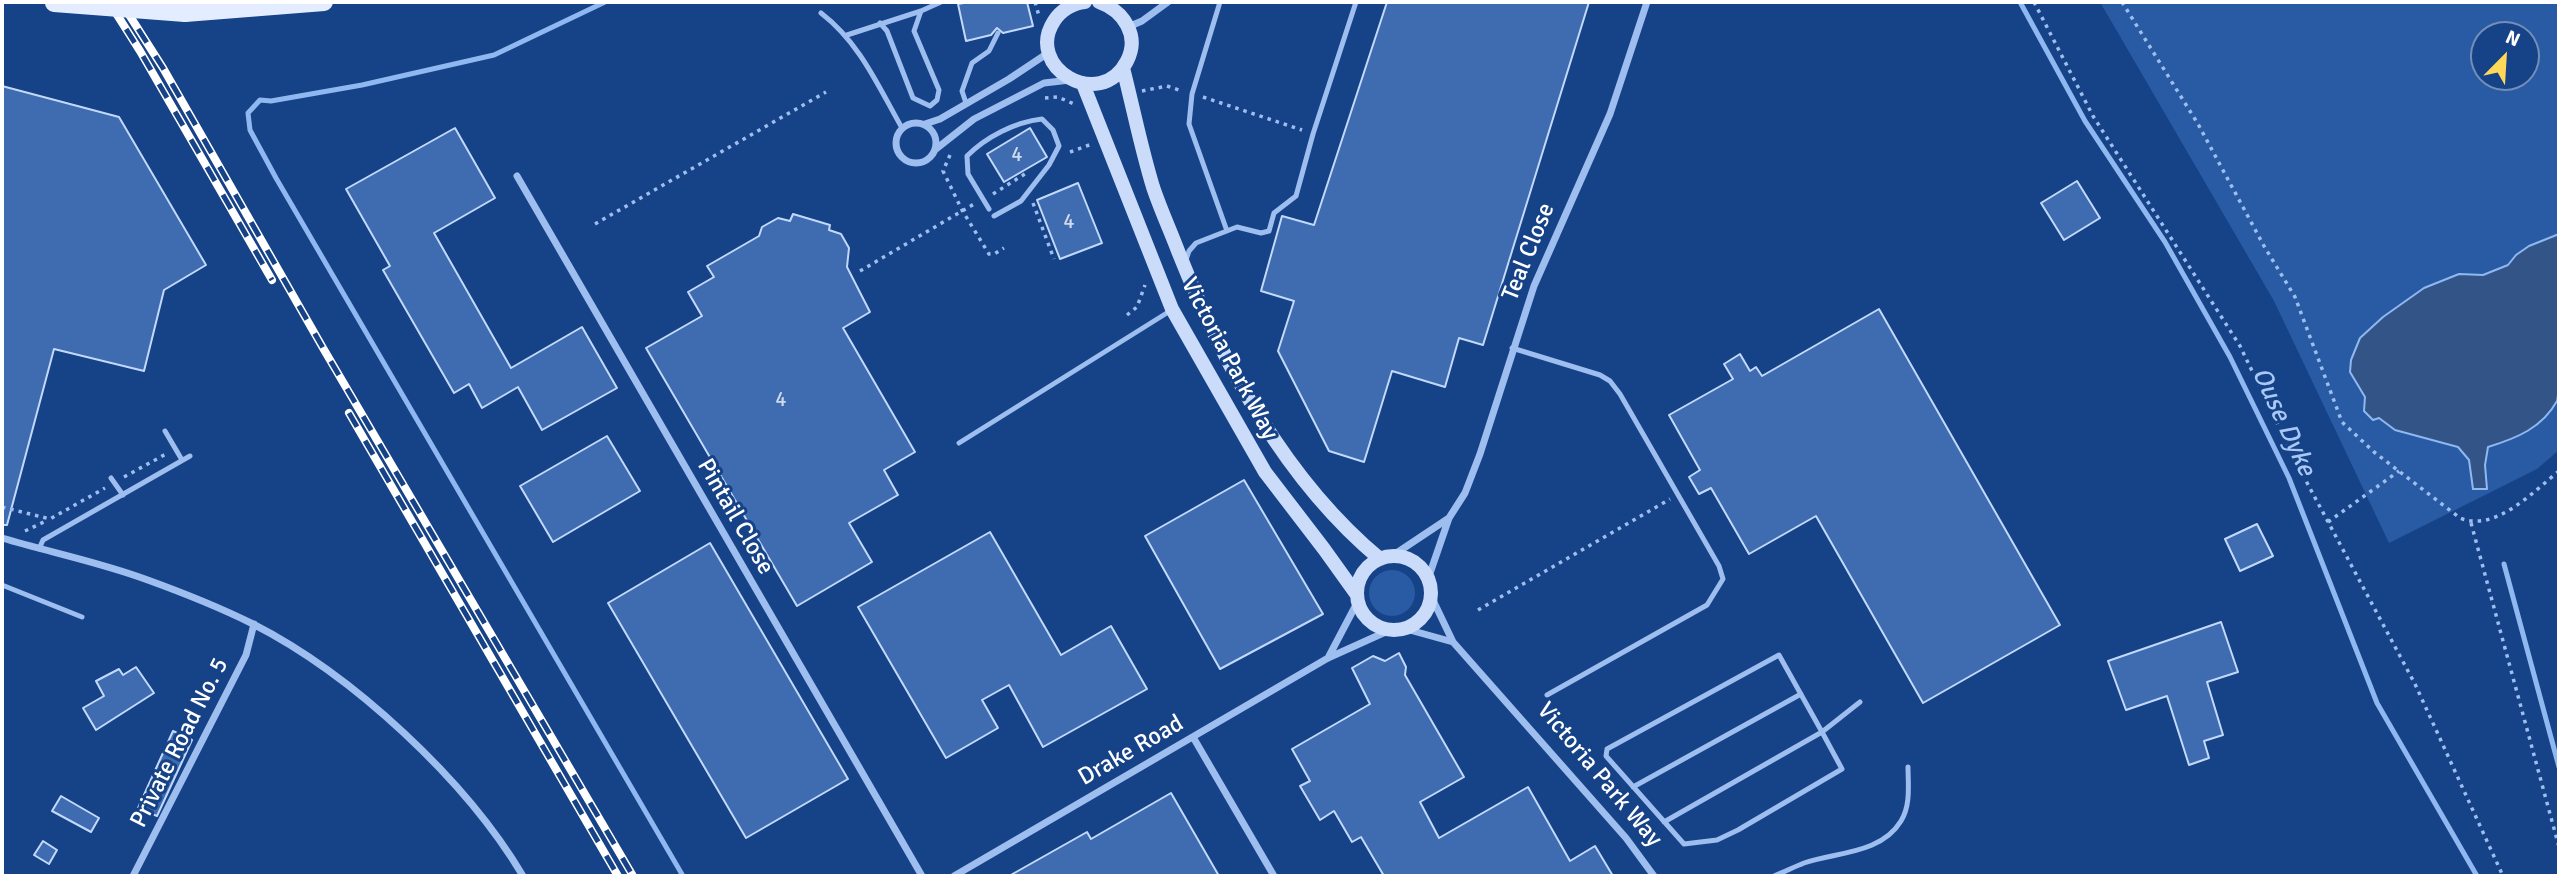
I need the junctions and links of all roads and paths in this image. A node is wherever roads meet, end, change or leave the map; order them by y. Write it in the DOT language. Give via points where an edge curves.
graph roads {
  1 [pos="51,2"];
  2 [pos="324,2"];
  3 [pos="942,2"];
  4 [pos="1085,2"];
  5 [pos="1099,2"];
  6 [pos="1168,2"];
  7 [pos="1220,2"];
  8 [pos="1356,2"];
  9 [pos="1647,2"];
  10 [pos="2034,2"];
  11 [pos="2122,2"];
  12 [pos="1057,8"];
  13 [pos="921,11"];
  14 [pos="821,13"];
  15 [pos="880,23"];
  16 [pos="1128,27"];
  17 [pos="998,33"];
  18 [pos="847,35"];
  19 [pos="1049,52"];
  20 [pos="1123,68"];
  21 [pos="1077,82"];
  22 [pos="826,92"];
  23 [pos="1192,94"];
  24 [pos="966,103"];
  25 [pos="1142,103"];
  26 [pos="925,124"];
  27 [pos="902,128"];
  28 [pos="1313,134"];
  29 [pos="1094,143"];
  30 [pos="936,149"];
  31 [pos="1049,165"];
  32 [pos="517,176"];
  33 [pos="982,200"];
  34 [pos="1032,202"];
  35 [pos="989,209"];
  36 [pos="994,216"];
  37 [pos="595,223"];
  38 [pos="1227,231"];
  39 [pos="1054,259"];
  40 [pos="1184,266"];
  41 [pos="860,271"];
  42 [pos="1172,309"];
  43 [pos="1512,348"];
  44 [pos="165,431"];
  45 [pos="959,443"];
  46 [pos="166,454"];
  47 [pos="190,456"];
  48 [pos="182,460"];
  49 [pos="2399,471"];
  50 [pos="2559,471"];
  51 [pos="113,480"];
  52 [pos="1679,494"];
  53 [pos="123,495"];
  54 [pos="2,507"];
  55 [pos="1449,518"];
  56 [pos="50,519"];
  57 [pos="2328,522"];
  58 [pos="2471,523"];
  59 [pos="25,531"];
  60 [pos="2,538"];
  61 [pos="39,549"];
  62 [pos="1386,558"];
  63 [pos="1427,579"];
  64 [pos="2,585"];
  65 [pos="1431,596"];
  66 [pos="1357,598"];
  67 [pos="1478,610"];
  68 [pos="82,617"];
  69 [pos="254,624"];
  70 [pos="1406,629"];
  71 [pos="1390,630"];
  72 [pos="1453,642"];
  73 [pos="1328,658"];
  74 [pos="1801,694"];
  75 [pos="1548,695"];
  76 [pos="1860,702"];
  77 [pos="1822,732"];
  78 [pos="1193,737"];
  79 [pos="1908,767"];
  80 [pos="1633,787"];
  81 [pos="1664,821"];
  82 [pos="2559,847"];
  83 [pos="133,876"];
  84 [pos="523,876"];
  85 [pos="922,876"];
  86 [pos="954,876"];
  87 [pos="1273,876"];
  88 [pos="1654,876"];
  89 [pos="1774,876"];
  90 [pos="2503,876"];
  1 -- 2 [label="main road, bridge" via="185,13"];
  3 -- 13 [label="lane"];
  4 -- 12 [label="street"];
  5 -- 16 [label="street" via="1118,12"];
  6 -- 16 [label="street"];
  7 -- 23 [label="lane"];
  8 -- 28 [label="lane"];
  9 -- 43 [label="street, Teal Close" via="1610,114 1557,230"];
  10 -- 57 [label="path" via="2093,116 2240,346"];
  11 -- 49 [label="path" via="2199,124 2295,297 2342,422"];
  12 -- 19 [label="street"];
  13 -- 15 [label="lane"];
  13 -- 15 [label="lane" via="914,31 939,90 930,106 913,99"];
  14 -- 18 [label="lane"];
  15 -- 18 [label="lane"];
  16 -- 20 [label="street, Victoria Park Way" via="1132,45"];
  17 -- 24 [label="lane" via="989,51 972,63 962,92"];
  18 -- 27 [label="lane"];
  19 -- 21 [label="street, Victoria Park Way" via="1057,69"];
  19 -- 24 [label="street"];
  20 -- 21 [label="street" via="1105,81"];
  20 -- 40 [label="street, Victoria Park Way" via="1154,188"];
  21 -- 30 [label="street" via="1044,83 974,119"];
  21 -- 42 [label="street, Victoria Park Way"];
  22 -- 37 [label="path"];
  23 -- 25 [label="path" via="1167,86 1142,91"];
  23 -- 28 [label="path"];
  23 -- 38 [label="lane" via="1189,124"];
  24 -- 26 [label="street"];
  26 -- 27 [label="street" via="910,123"];
  26 -- 30 [label="street" via="935,135"];
  27 -- 30 [label="street" via="896,147 905,160 919,163"];
  28 -- 38 [label="lane" via="1296,196 1274,213 1269,231 1237,227"];
  29 -- 31 [label="path" via="1067,154 1055,170"];
  31 -- 33 [label="path" via="1044,161"];
  31 -- 33 [label="lane" via="1059,146 1053,130 1042,119 1024,121 967,156 968,174"];
  31 -- 36 [label="lane" via="1021,201"];
  32 -- 85 [label="street, Pintail Close"];
  33 -- 35 [label="lane"];
  33 -- 41 [label="path"];
  34 -- 39 [label="path"];
  38 -- 40 [label="lane" via="1196,243"];
  40 -- 62 [label="street, Victoria Park Way" via="1214,333 1262,420 1339,524"];
  42 -- 45 [label="lane"];
  42 -- 66 [label="street, Victoria Park Way" via="1265,472"];
  43 -- 52 [label="lane" via="1610,381"];
  43 -- 55 [label="street, Teal Close" via="1480,454 1465,493"];
  44 -- 48 [label="lane"];
  46 -- 51 [label="path"];
  47 -- 48 [label="lane"];
  48 -- 53 [label="lane"];
  49 -- 57 [label="path"];
  49 -- 58 [label="path"];
  50 -- 58 [label="path" via="2502,515"];
  51 -- 53 [label="lane"];
  51 -- 56 [label="path"];
  52 -- 67 [label="path"];
  52 -- 75 [label="lane" via="1719,566 1723,579 1716,594 1707,604"];
  53 -- 61 [label="lane" via="43,540"];
  54 -- 56 [label="path"];
  55 -- 62 [label="street, Teal Close"];
  55 -- 63 [label="street, Teal Close"];
  56 -- 59 [label="path"];
  57 -- 90 [label="path" via="2415,684"];
  58 -- 82 [label="path"];
  60 -- 61 [label="street"];
  61 -- 69 [label="street" via="144,579"];
  62 -- 63 [label="street" via="1404,558 1416,564"];
  62 -- 66 [label="street" via="1368,566"];
  63 -- 65 [label="street"];
  64 -- 68 [label="lane"];
  65 -- 70 [label="street" via="1427,611"];
  65 -- 72 [label="street, Victoria Park Way"];
  66 -- 71 [label="street" via="1365,617"];
  66 -- 73 [label="street"];
  69 -- 83 [label="street, Private Road No. 5" via="246,655"];
  69 -- 84 [label="street" via="328,670 390,720 468,800"];
  70 -- 71 [label="street"];
  70 -- 72 [label="street"];
  71 -- 73 [label="street, Drake Road"];
  72 -- 88 [label="street, Victoria Park Way"];
  73 -- 78 [label="street, Drake Road"];
  74 -- 77 [label="lane"];
  74 -- 80 [label="lane"];
  74 -- 80 [label="lane" via="1779,655 1607,749 1606,756"];
  76 -- 77 [label="lane"];
  77 -- 81 [label="lane"];
  77 -- 81 [label="lane" via="1842,769 1738,830 1717,840 1684,844"];
  78 -- 86 [label="street, Drake Road"];
  78 -- 87 [label="street"];
  79 -- 89 [label="lane" via="1908,802 1901,821 1881,841"];
  80 -- 81 [label="lane"];
}
